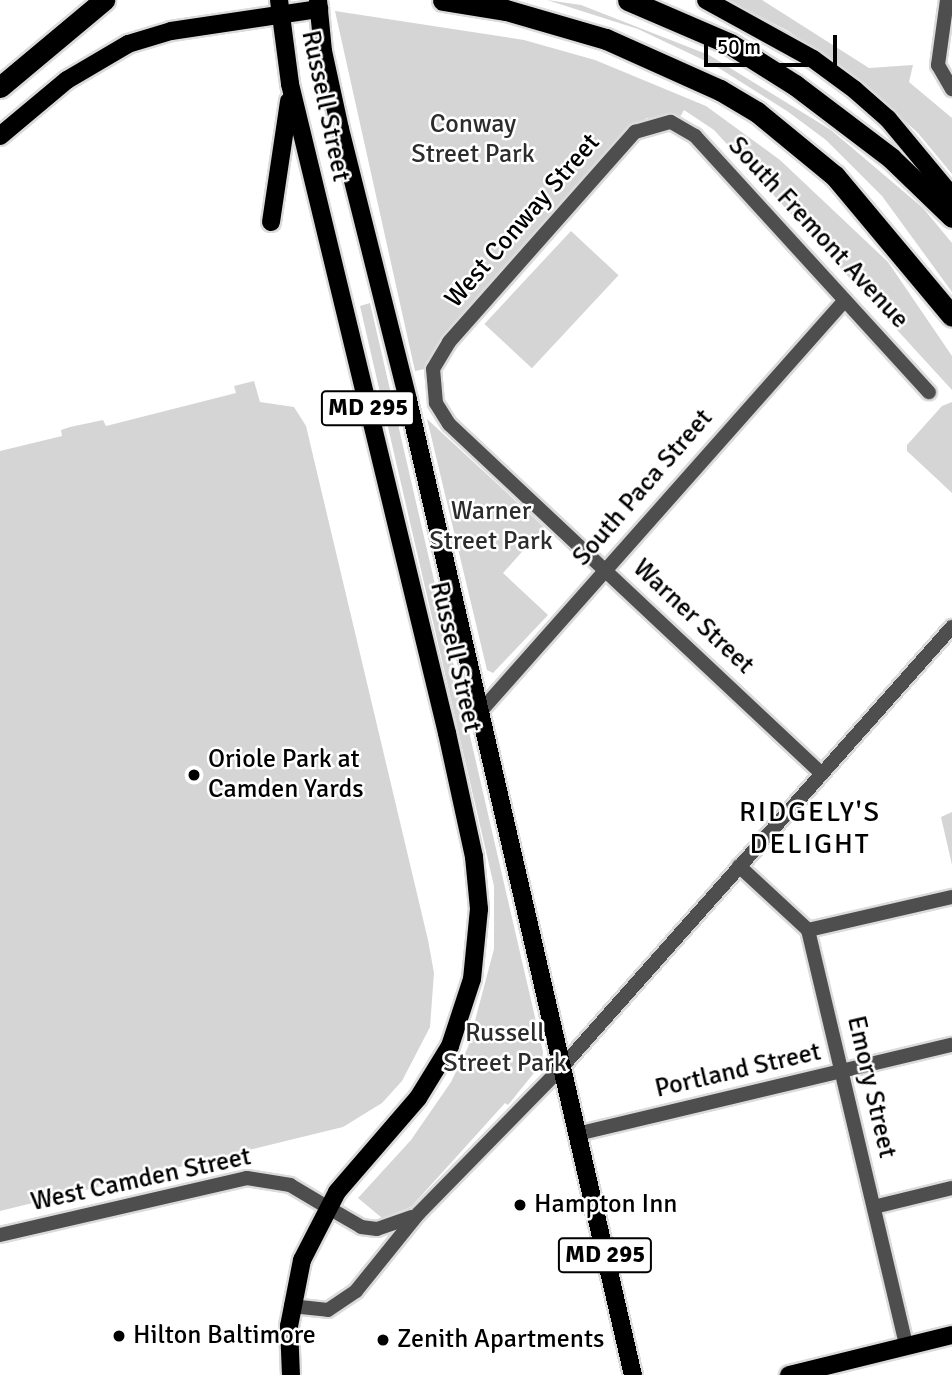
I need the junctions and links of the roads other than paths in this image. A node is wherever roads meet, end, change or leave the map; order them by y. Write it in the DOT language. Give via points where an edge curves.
graph roads {
  1 [pos="104,0"];
  2 [pos="443,0"];
  3 [pos="628,0"];
  4 [pos="706,0"];
  5 [pos="947,0"];
  6 [pos="319,5"];
  7 [pos="279,8"];
  8 [pos="290,84"];
  9 [pos="0,87"];
  10 [pos="952,89"];
  11 [pos="663,123"];
  12 [pos="0,136"];
  13 [pos="952,196"];
  14 [pos="952,217"];
  15 [pos="271,222"];
  16 [pos="845,300"];
  17 [pos="952,316"];
  18 [pos="433,369"];
  19 [pos="929,392"];
  20 [pos="607,569"];
  21 [pos="952,627"];
  22 [pos="480,712"];
  23 [pos="822,774"];
  24 [pos="739,866"];
  25 [pos="952,897"];
  26 [pos="808,930"];
  27 [pos="952,1045"];
  28 [pos="562,1067"];
  29 [pos="842,1071"];
  30 [pos="577,1135"];
  31 [pos="952,1188"];
  32 [pos="327,1207"];
  33 [pos="874,1207"];
  34 [pos="419,1213"];
  35 [pos="0,1235"];
  36 [pos="291,1306"];
  37 [pos="952,1335"];
  38 [pos="906,1346"];
  39 [pos="291,1375"];
  40 [pos="633,1375"];
  41 [pos="789,1375"];
  1 -- 9 [label="highway"];
  2 -- 17 [label="highway" via="506,10 606,39 720,90 757,112 835,176"];
  3 -- 14 [label="highway" via="730,44 795,85 891,158"];
  4 -- 13 [label="main road" via="813,59 855,90 888,119"];
  5 -- 10 [label="street" via="938,65"];
  6 -- 7 [label="main road"];
  6 -- 22 [label="main road, Russell Street / MD 295" via="340,129"];
  7 -- 8 [label="main road, Russell Street / MD 295"];
  7 -- 12 [label="main road" via="128,44 67,80"];
  8 -- 15 [label="main road"];
  8 -- 32 [label="main road, Russell Street / MD 295" via="465,814 479,909 472,979 450,1046 418,1098"];
  11 -- 16 [label="street, South Fremont Avenue" via="677,123 695,136"];
  11 -- 18 [label="street, West Conway Street" via="635,132 449,342"];
  16 -- 19 [label="street, South Fremont Avenue"];
  16 -- 20 [label="street, South Paca Street"];
  18 -- 20 [label="street, Warner Street" via="436,403 449,424"];
  20 -- 22 [label="street, South Paca Street"];
  20 -- 23 [label="street, Warner Street"];
  21 -- 23 [label="street"];
  22 -- 28 [label="main road, Russell Street / MD 295"];
  23 -- 24 [label="street"];
  24 -- 26 [label="street"];
  24 -- 28 [label="street"];
  25 -- 26 [label="street"];
  26 -- 29 [label="street, Emory Street"];
  27 -- 29 [label="street, Portland Street"];
  28 -- 30 [label="main road, MD 295"];
  28 -- 34 [label="street"];
  29 -- 30 [label="street, Portland Street"];
  29 -- 33 [label="street, Emory Street"];
  30 -- 40 [label="main road, MD 295"];
  31 -- 33 [label="street"];
  32 -- 34 [label="street, West Camden Street" via="352,1224 377,1229 400,1224"];
  32 -- 35 [label="street, West Camden Street" via="290,1185 247,1178"];
  32 -- 36 [label="main road, MD 295" via="302,1260"];
  33 -- 38 [label="street, Emory Street"];
  34 -- 36 [label="street" via="340,1306 328,1310"];
  36 -- 39 [label="main road, MD 295"];
  37 -- 38 [label="main road"];
  38 -- 41 [label="main road"];
}
